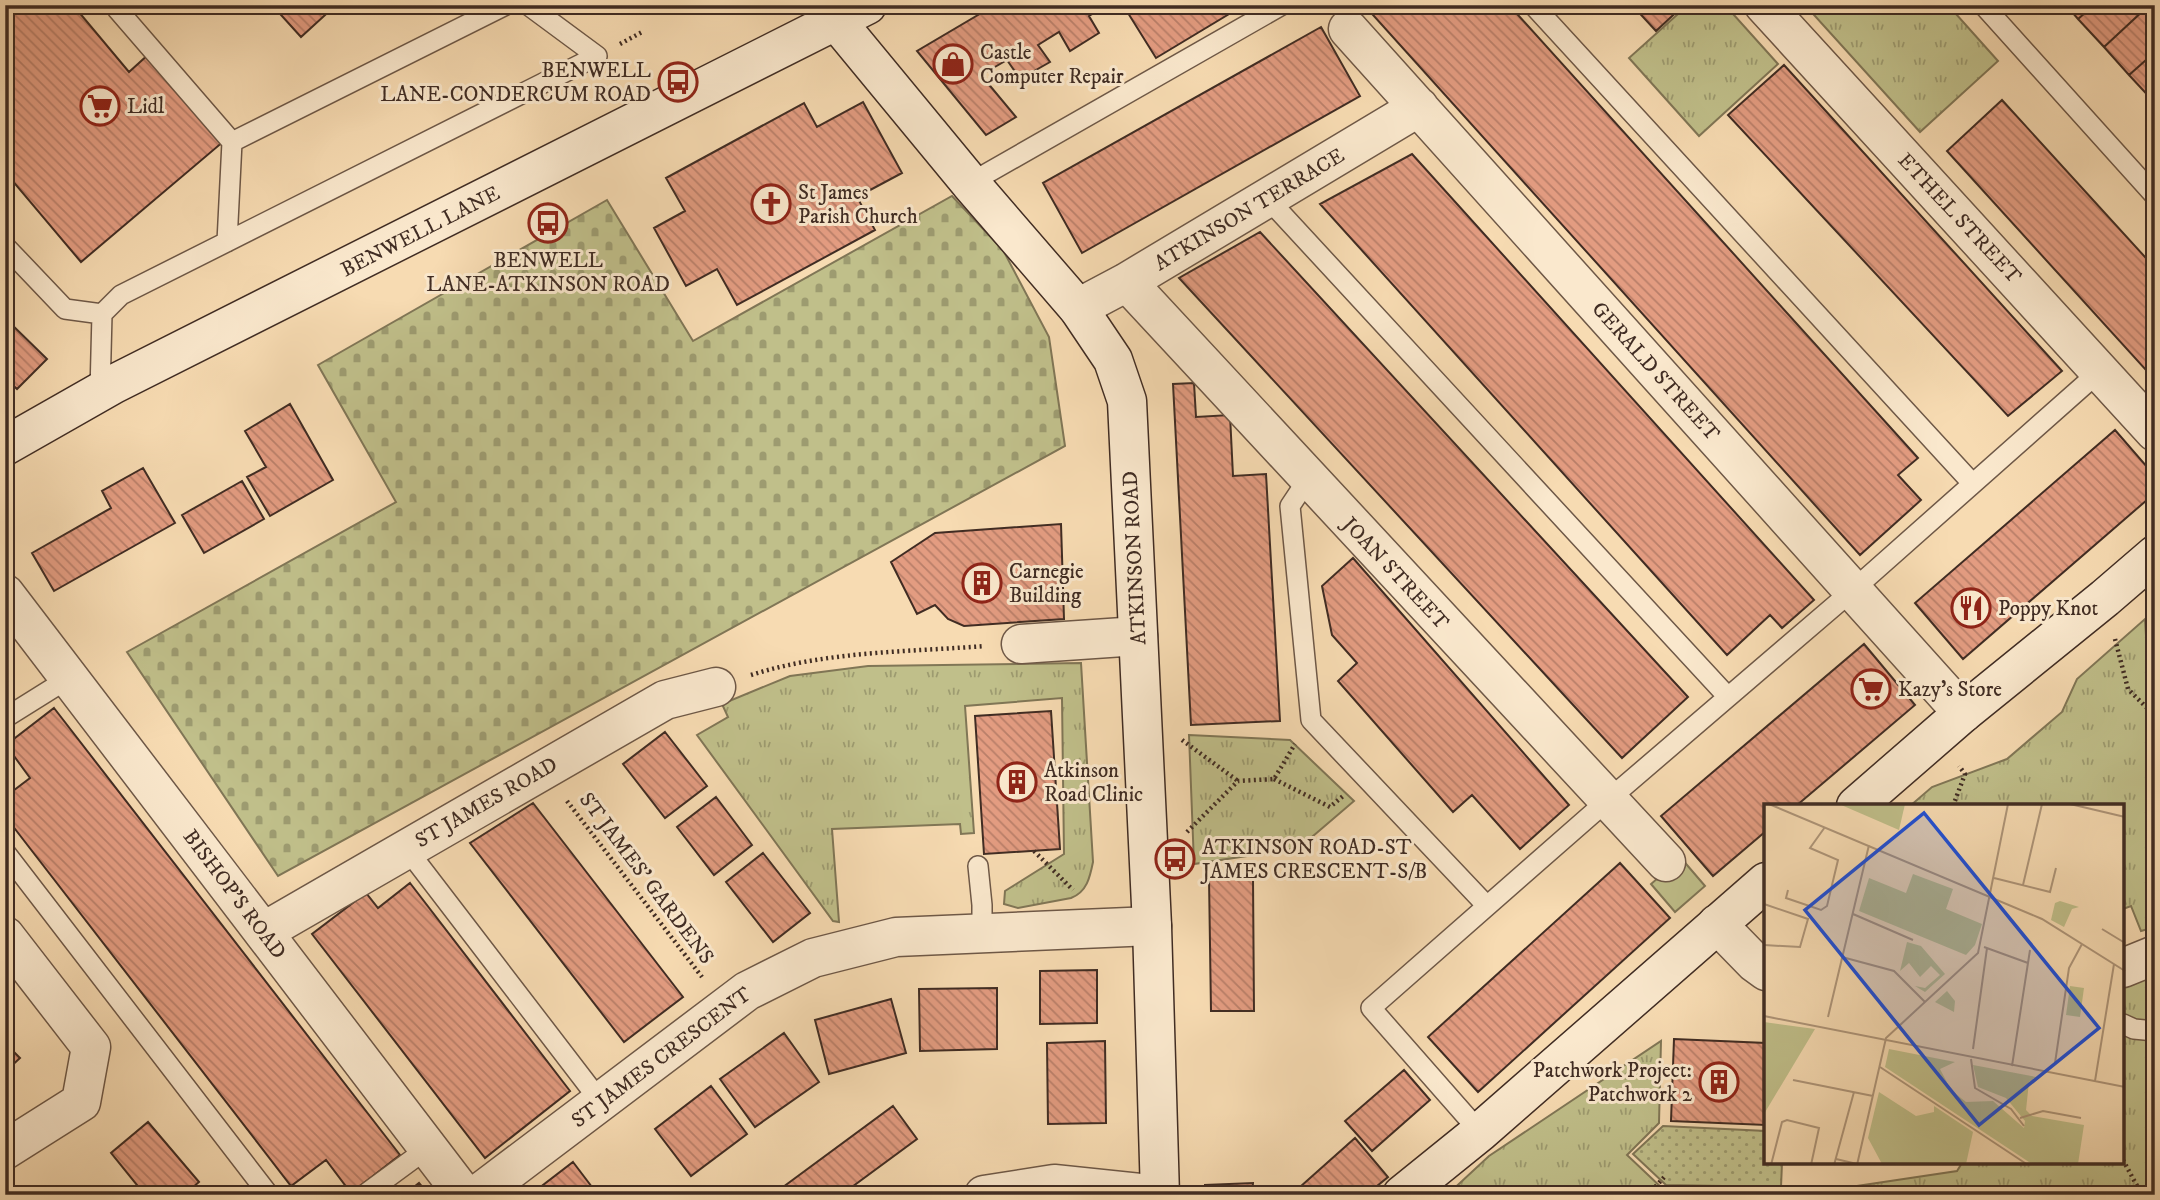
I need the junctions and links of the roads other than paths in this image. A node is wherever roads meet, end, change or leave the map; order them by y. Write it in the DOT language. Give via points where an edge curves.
graph roads {
  1 [pos="506,5"];
  2 [pos="528,5"];
  3 [pos="1282,5"];
  4 [pos="1533,5"];
  5 [pos="1764,5"];
  6 [pos="1983,5"];
  7 [pos="117,9"];
  8 [pos="842,11"];
  9 [pos="1348,29"];
  10 [pos="1419,107"];
  11 [pos="232,142"];
  12 [pos="970,183"];
  13 [pos="2155,196"];
  14 [pos="1266,198"];
  15 [pos="227,242"];
  16 [pos="5,246"];
  17 [pos="1127,282"];
  18 [pos="1078,308"];
  19 [pos="102,314"];
  20 [pos="2100,371"];
  21 [pos="100,392"];
  22 [pos="2155,432"];
  23 [pos="5,446"];
  24 [pos="1308,479"];
  25 [pos="1972,483"];
  26 [pos="2155,555"];
  27 [pos="1853,590"];
  28 [pos="5,594"];
  29 [pos="1138,636"];
  30 [pos="1021,643"];
  31 [pos="69,678"];
  32 [pos="716,687"];
  33 [pos="1728,697"];
  34 [pos="1963,713"];
  35 [pos="5,718"];
  36 [pos="1608,800"];
  37 [pos="1858,804"];
  38 [pos="406,848"];
  39 [pos="5,852"];
  40 [pos="1666,862"];
  41 [pos="978,866"];
  42 [pos="1764,884"];
  43 [pos="1487,906"];
  44 [pos="1717,924"];
  45 [pos="1152,926"];
  46 [pos="263,932"];
  47 [pos="982,933"];
  48 [pos="5,936"];
  49 [pos="2155,954"];
  50 [pos="2125,967"];
  51 [pos="1764,970"];
  52 [pos="2125,1025"];
  53 [pos="2155,1031"];
  54 [pos="600,1101"];
  55 [pos="1480,1132"];
  56 [pos="428,1147"];
  57 [pos="5,1150"];
  58 [pos="269,1195"];
  59 [pos="364,1195"];
  60 [pos="464,1195"];
  61 [pos="477,1195"];
  62 [pos="984,1195"];
  63 [pos="1159,1195"];
  64 [pos="1402,1195"];
  1 -- 11 [label="lane"];
  2 -- 15 [label="lane" via="597,57"];
  3 -- 12 [label="lane"];
  4 -- 25 [label="lane"];
  5 -- 20 [label="street, ETHEL STREET"];
  6 -- 13 [label="lane"];
  7 -- 11 [label="lane"];
  8 -- 12 [label="street, ATKINSON ROAD"];
  8 -- 21 [label="street, BENWELL LANE"];
  9 -- 10 [label="street, GERALD STREET"];
  10 -- 14 [label="street, ATKINSON TERRACE"];
  10 -- 27 [label="street, GERALD STREET"];
  11 -- 15 [label="lane"];
  12 -- 18 [label="street, ATKINSON ROAD"];
  14 -- 17 [label="street, ATKINSON TERRACE"];
  14 -- 33 [label="lane"];
  15 -- 19 [label="lane" via="121,295"];
  16 -- 19 [label="lane" via="65,309"];
  17 -- 18 [label="street, ATKINSON TERRACE"];
  17 -- 24 [label="street, JOAN STREET"];
  18 -- 29 [label="street, ATKINSON ROAD" via="1113,360 1127,401"];
  19 -- 21 [label="lane"];
  20 -- 22 [label="street, ETHEL STREET"];
  20 -- 25 [label="lane"];
  21 -- 23 [label="street, BENWELL LANE"];
  24 -- 36 [label="street, JOAN STREET"];
  24 -- 43 [label="lane" via="1290,506 1311,720"];
  25 -- 27 [label="lane"];
  26 -- 34 [label="street"];
  27 -- 33 [label="lane"];
  27 -- 34 [label="street, GERALD STREET"];
  28 -- 31 [label="street, BISHOP'S ROAD"];
  29 -- 30 [label="street"];
  29 -- 45 [label="street, ATKINSON ROAD"];
  31 -- 35 [label="lane"];
  31 -- 46 [label="street, BISHOP'S ROAD"];
  32 -- 38 [label="street, ST JAMES ROAD" via="665,700"];
  33 -- 36 [label="lane"];
  34 -- 37 [label="street"];
  36 -- 40 [label="street, JOAN STREET"];
  36 -- 43 [label="lane"];
  38 -- 46 [label="street, ST JAMES ROAD"];
  38 -- 54 [label="lane"];
  39 -- 58 [label="lane"];
  41 -- 47 [label="lane"];
  42 -- 44 [label="street"];
  43 -- 55 [label="lane" via="1371,1007"];
  44 -- 51 [label="street"];
  44 -- 55 [label="street"];
  45 -- 47 [label="street, ST JAMES CRESCENT"];
  45 -- 63 [label="street, ATKINSON ROAD"];
  46 -- 56 [label="street, BISHOP'S ROAD"];
  47 -- 54 [label="street, ST JAMES CRESCENT" via="896,937 813,958 747,991"];
  48 -- 57 [label="street" via="92,1047 81,1102"];
  49 -- 50 [label="street"];
  52 -- 53 [label="lane"];
  54 -- 61 [label="street, ST JAMES CRESCENT"];
  55 -- 64 [label="street"];
  56 -- 59 [label="lane"];
  56 -- 60 [label="street, BISHOP'S ROAD"];
  62 -- 63 [label="street" via="1054,1184"];
}
